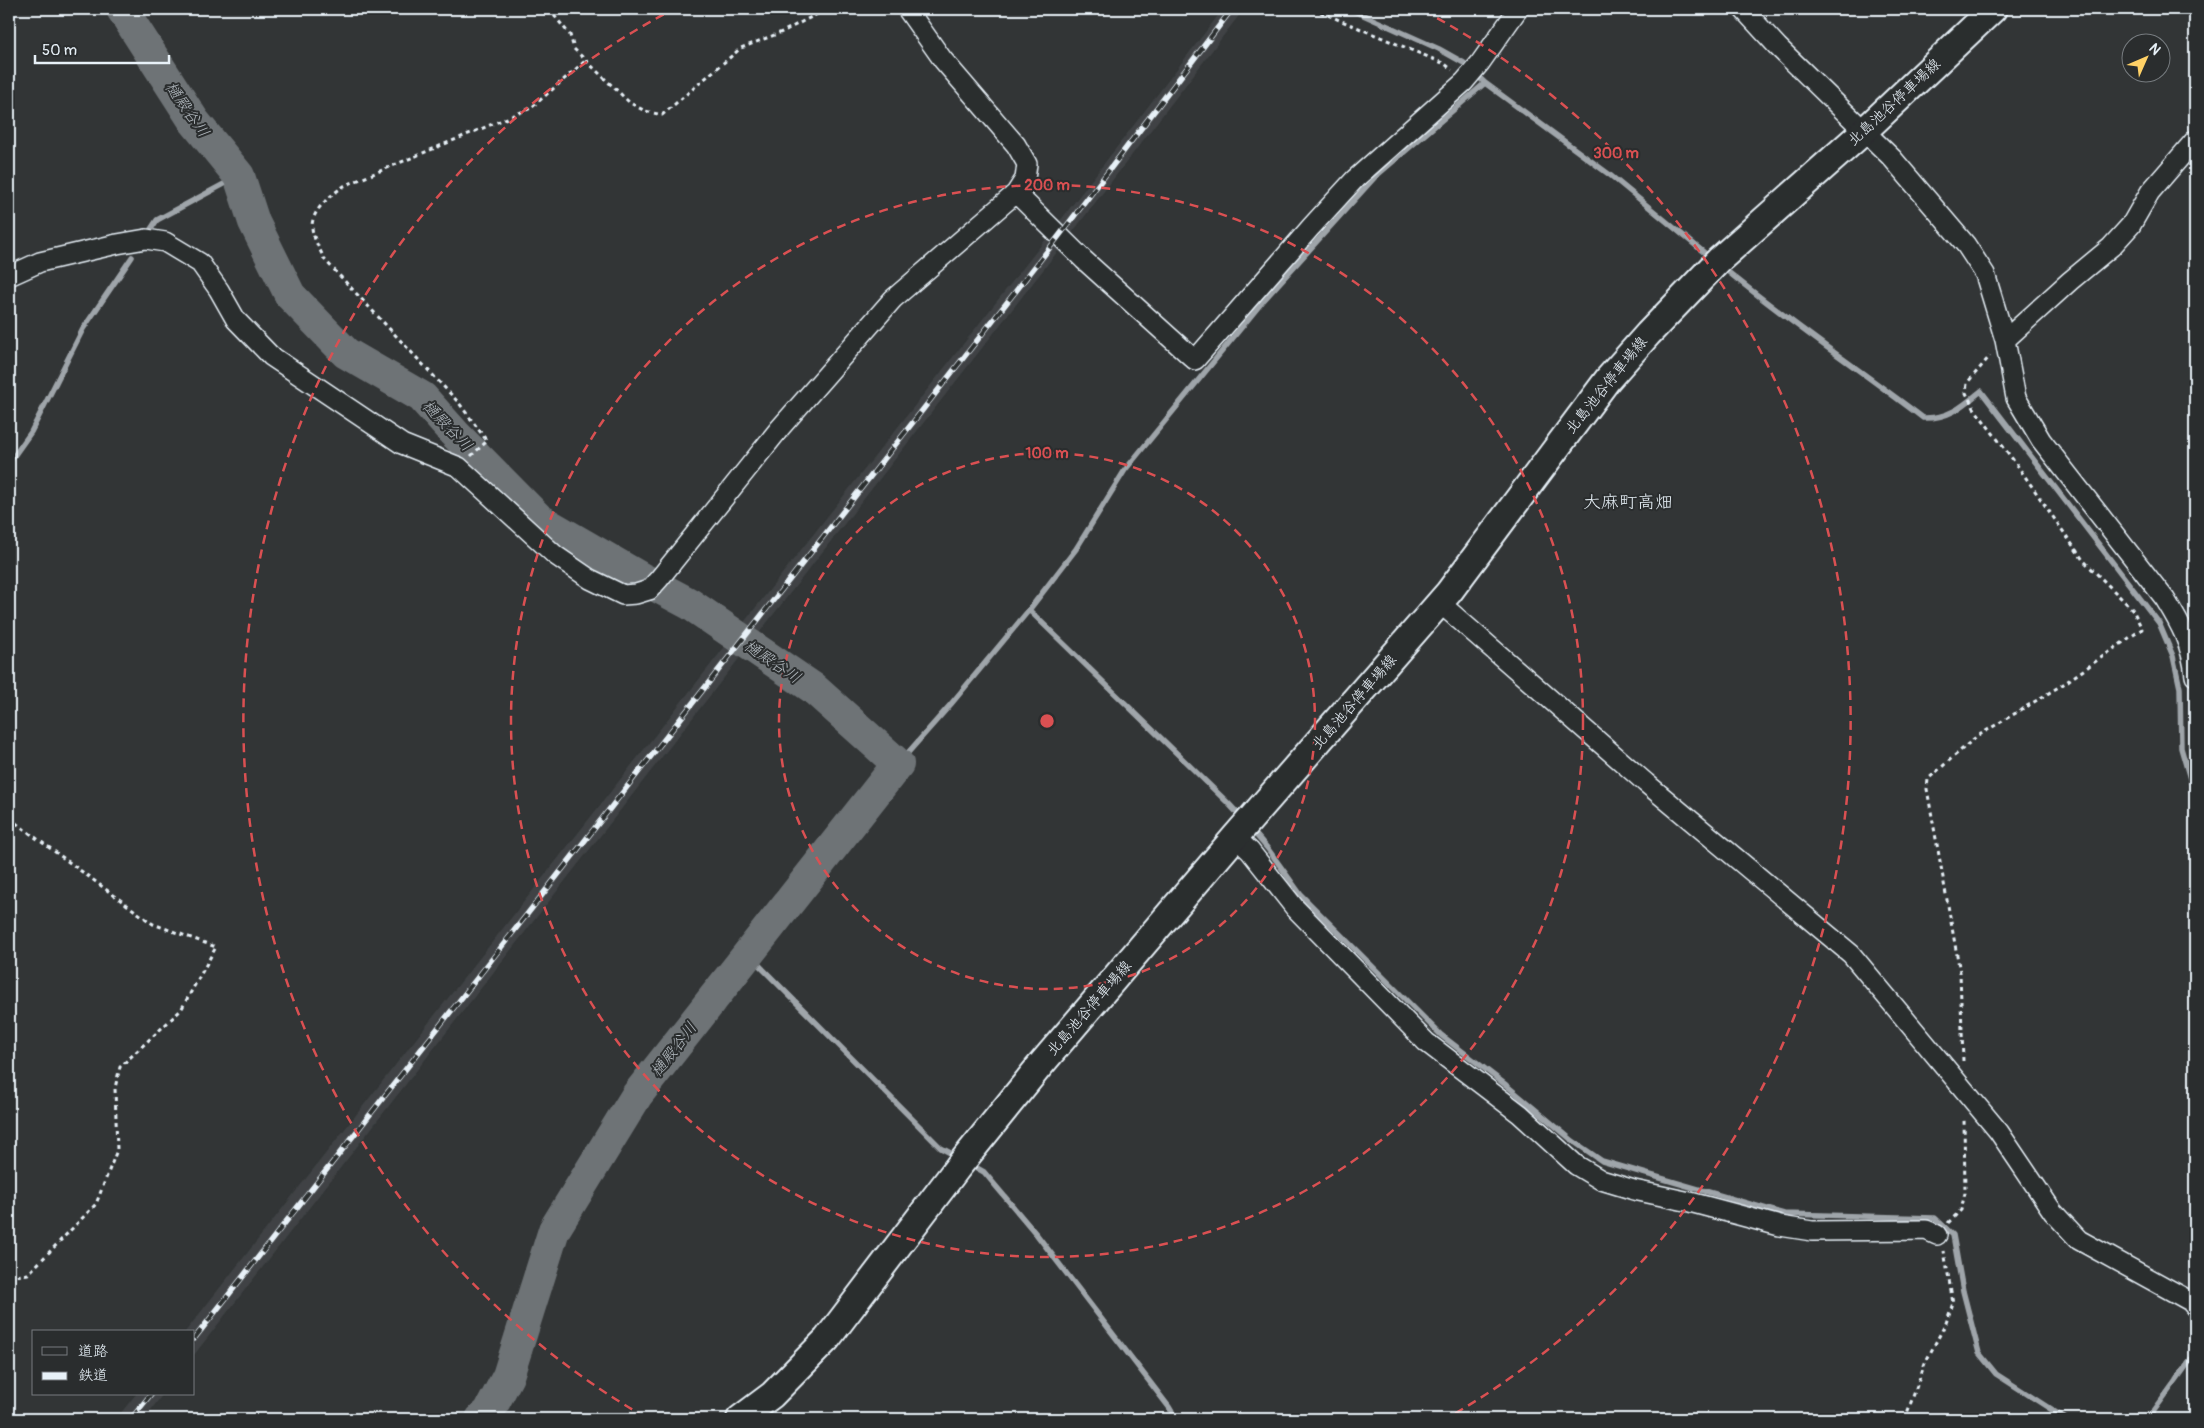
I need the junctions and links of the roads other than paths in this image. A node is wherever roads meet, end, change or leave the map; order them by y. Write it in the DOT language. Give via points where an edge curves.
graph roads {
  1 [pos="908,9"];
  2 [pos="1518,9"];
  3 [pos="1743,9"];
  4 [pos="1993,9"];
  5 [pos="1863,132"];
  6 [pos="2195,140"];
  7 [pos="1016,193"];
  8 [pos="9,276"];
  9 [pos="2006,344"];
  10 [pos="1440,603"];
  11 [pos="2195,676"];
  12 [pos="1243,829"];
  13 [pos="1937,1235"];
  14 [pos="2195,1307"];
  15 [pos="740,1419"];
  1 -- 7 [label="street" via="943,60 1016,145 1028,164 1025,179"];
  2 -- 7 [label="street" via="1465,80 1356,179 1195,360 1084,260"];
  3 -- 5 [label="street"];
  4 -- 5 [label="main road, 北島池谷停車場線"];
  5 -- 9 [label="street" via="1892,158 1966,245 1985,274"];
  5 -- 10 [label="main road, 北島池谷停車場線" via="1720,260 1648,334 1608,379"];
  6 -- 9 [label="street" via="2150,192 2131,225 2111,248 2070,280"];
  7 -- 8 [label="street" via="894,299 780,428 654,585 636,594 623,595 590,579 555,555 459,467 402,444 270,356 236,320 200,262 165,242 146,239 117,244 40,262"];
  9 -- 11 [label="street" via="2016,398 2041,440 2165,598 2193,653"];
  10 -- 12 [label="main road, 北島池谷停車場線"];
  10 -- 14 [label="street" via="1646,783 1851,954 1999,1132 2053,1212 2079,1240 2190,1301"];
  12 -- 13 [label="street" via="1250,851 1294,908 1426,1042 1520,1114 1576,1165 1601,1180 1780,1226 1812,1230 1926,1230"];
  12 -- 15 [label="main road, 北島池谷停車場線" via="1038,1068 827,1339 772,1395"];
}
